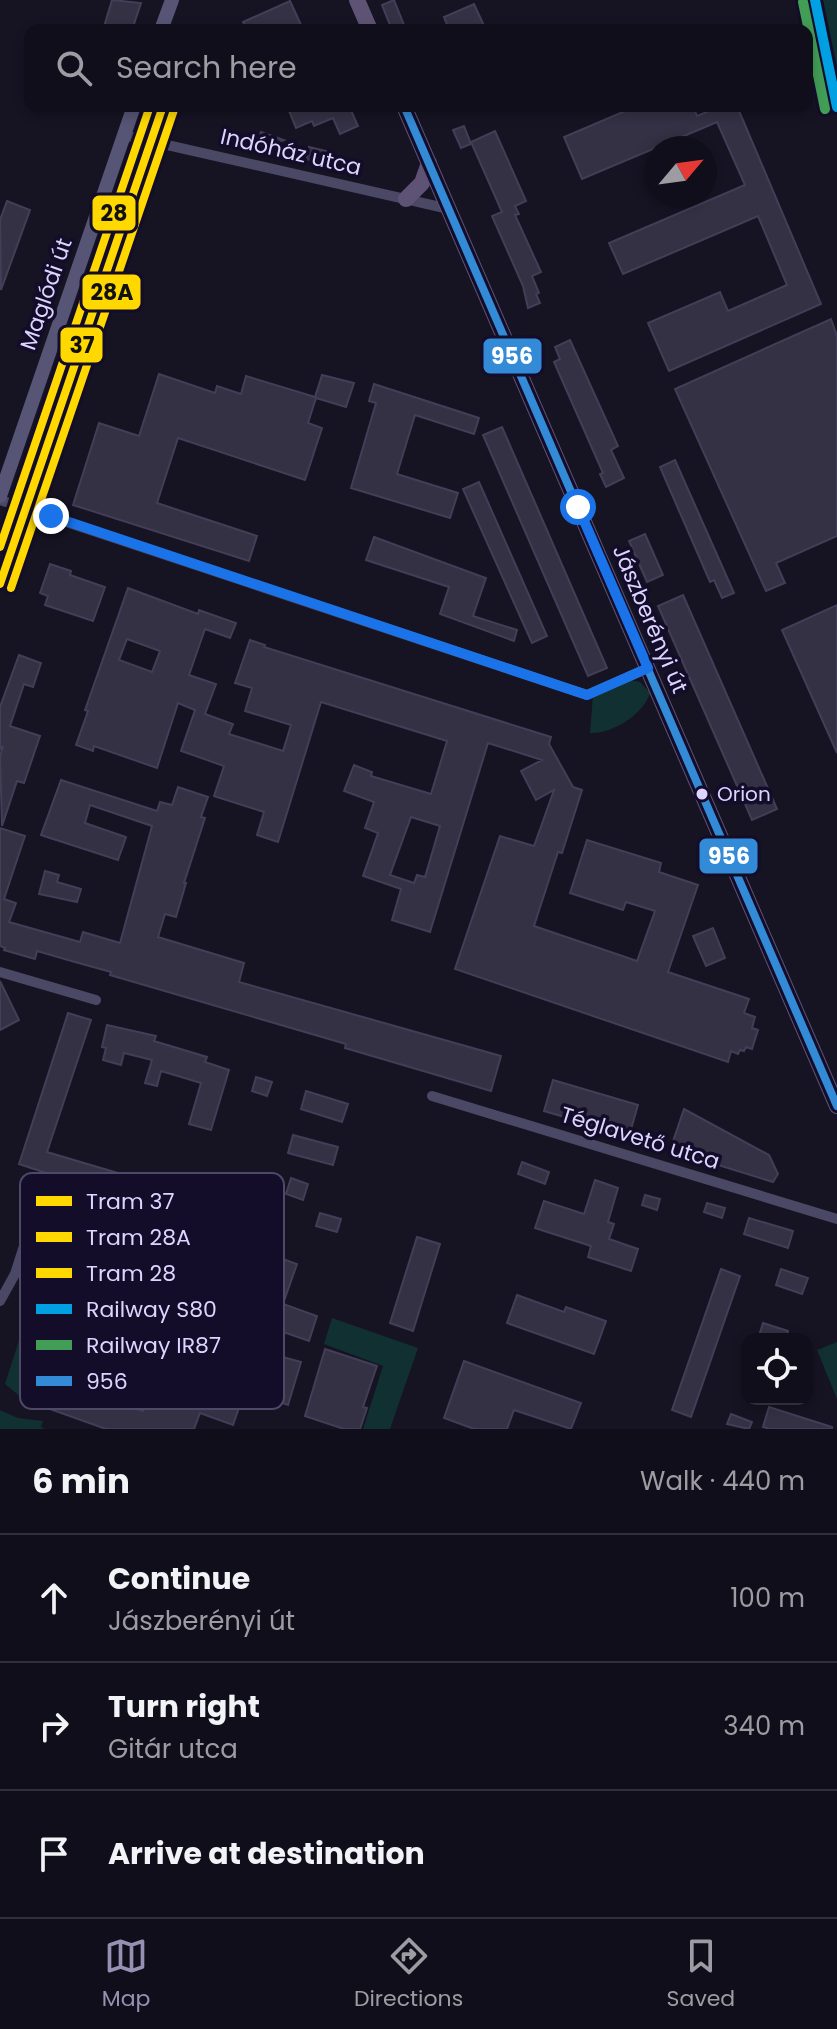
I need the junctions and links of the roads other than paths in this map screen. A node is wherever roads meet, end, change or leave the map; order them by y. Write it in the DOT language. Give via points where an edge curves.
graph roads {
  1 [pos="172,0"];
  2 [pos="357,0"];
  3 [pos="163,24"];
  4 [pos="367,24"];
  5 [pos="132,112"];
  6 [pos="407,112"];
  7 [pos="123,135"];
  8 [pos="429,163"];
  9 [pos="406,199"];
  10 [pos="449,209"];
  11 [pos="0,498"];
  12 [pos="648,668"];
  13 [pos="0,972"];
  14 [pos="96,1000"];
  15 [pos="432,1096"];
  16 [pos="837,1106"];
  17 [pos="837,1219"];
  18 [pos="20,1258"];
  19 [pos="0,1301"];
  1 -- 3 [label="street"];
  2 -- 4 [label="main road"];
  5 -- 7 [label="street, Maglódi út"];
  6 -- 8 [label="main road, Jászberényi út"];
  7 -- 9 [label="street, Indóház utca"];
  7 -- 11 [label="street, Maglódi út"];
  8 -- 9 [label="main road" via="422,183"];
  8 -- 10 [label="main road, Jászberényi út"];
  9 -- 10 [label="street, Indóház utca"];
  10 -- 12 [label="main road, Jászberényi út"];
  11 -- 12 [label="street" via="587,695"];
  12 -- 16 [label="main road, Jászberényi út"];
  13 -- 14 [label="street"];
  15 -- 17 [label="street, Téglavető utca"];
  18 -- 19 [label="street"];
}
